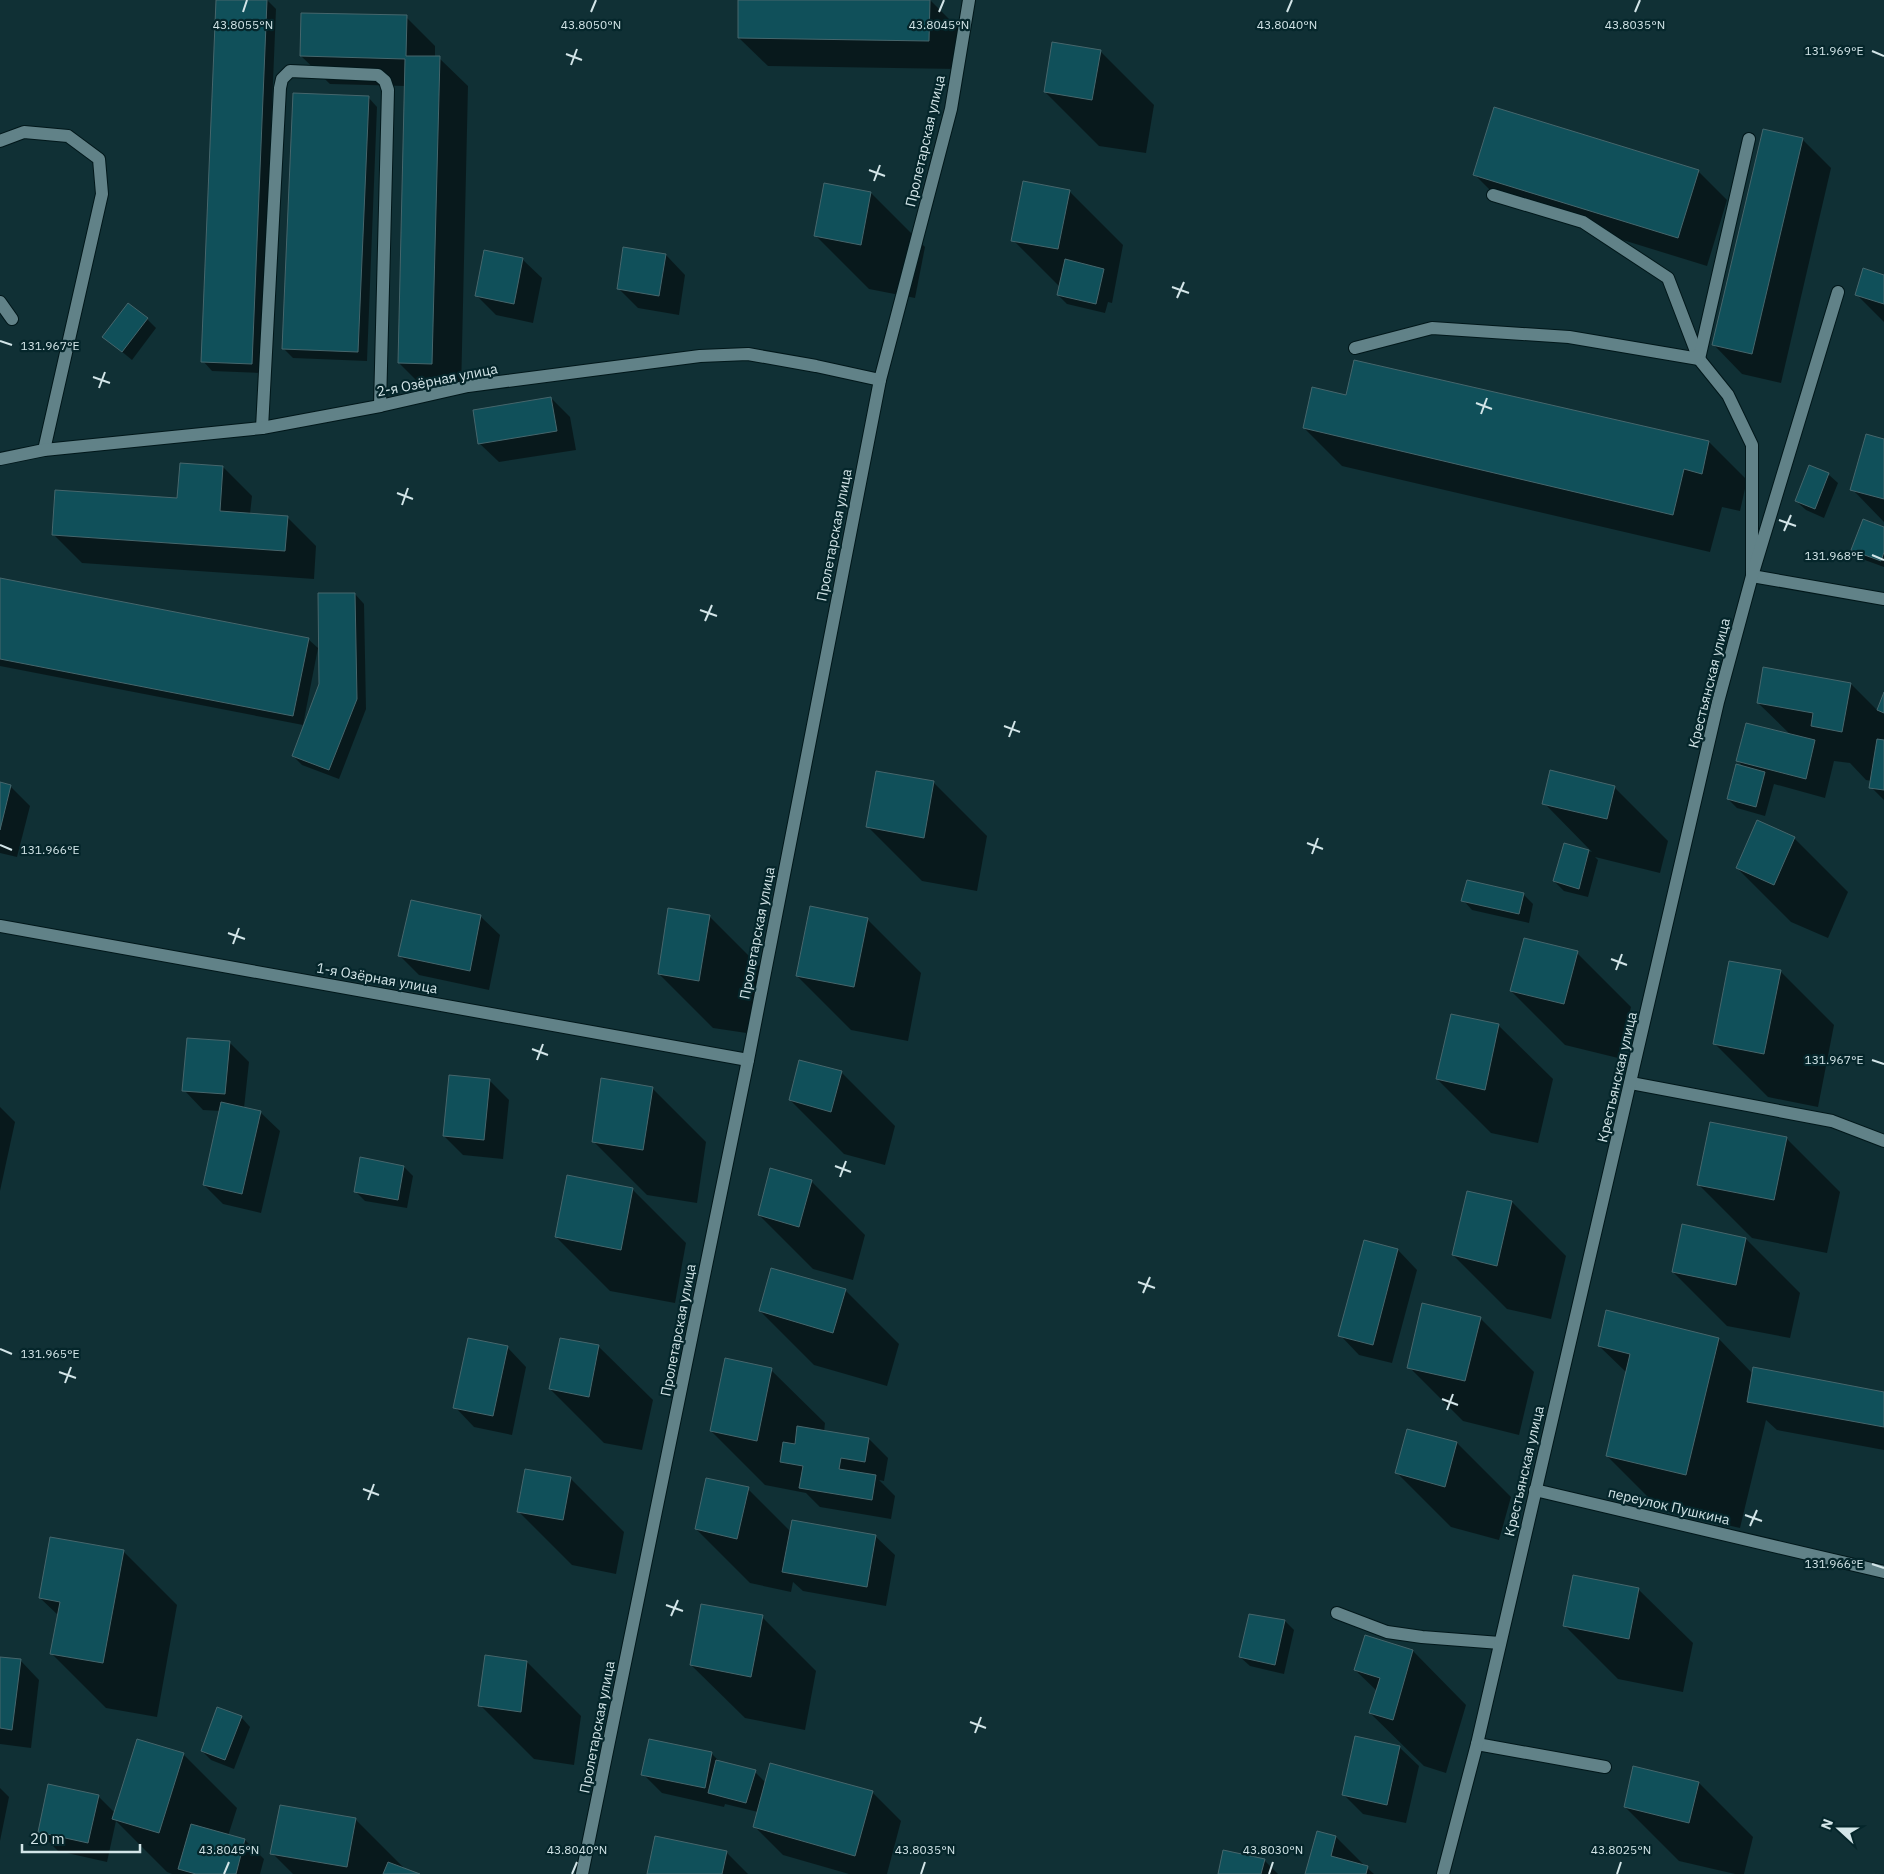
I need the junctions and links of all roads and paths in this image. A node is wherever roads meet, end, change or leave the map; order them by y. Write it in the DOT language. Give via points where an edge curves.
graph roads {
  1 [pos="968,0"];
  2 [pos="1749,139"];
  3 [pos="0,141"];
  4 [pos="1493,195"];
  5 [pos="1838,292"];
  6 [pos="0,302"];
  7 [pos="12,319"];
  8 [pos="1355,348"];
  9 [pos="1699,358"];
  10 [pos="880,380"];
  11 [pos="380,406"];
  12 [pos="262,428"];
  13 [pos="44,450"];
  14 [pos="0,459"];
  15 [pos="1752,576"];
  16 [pos="1884,599"];
  17 [pos="0,926"];
  18 [pos="748,1060"];
  19 [pos="1631,1083"];
  20 [pos="1884,1142"];
  21 [pos="1535,1490"];
  22 [pos="1884,1572"];
  23 [pos="1337,1613"];
  24 [pos="1500,1643"];
  25 [pos="1477,1744"];
  26 [pos="1605,1767"];
  27 [pos="582,1874"];
  28 [pos="1443,1874"];
  1 -- 10 [label="street, Пролетарская улица" via="951,109"];
  2 -- 9 [label="street"];
  3 -- 13 [label="street" via="24,132 68,136 98,159 102,194"];
  4 -- 9 [label="street" via="1583,222 1668,278"];
  5 -- 15 [label="street, Крестьянская улица"];
  6 -- 7 [label="street"];
  8 -- 9 [label="street" via="1432,328 1569,338"];
  9 -- 15 [label="street" via="1728,395 1752,446"];
  10 -- 11 [label="street, 2-я Озёрная улица" via="748,354 700,356 468,386"];
  10 -- 18 [label="street, Пролетарская улица"];
  11 -- 12 [label="street, 2-я Озёрная улица"];
  11 -- 12 [label="street" via="388,90 378,75 290,71 282,79 280,88"];
  12 -- 13 [label="street, 2-я Озёрная улица"];
  13 -- 14 [label="street, 2-я Озёрная улица"];
  15 -- 16 [label="street"];
  15 -- 19 [label="street, Крестьянская улица" via="1718,702"];
  17 -- 18 [label="street, 1-я Озёрная улица"];
  18 -- 27 [label="street, Пролетарская улица"];
  19 -- 20 [label="street" via="1832,1121"];
  19 -- 21 [label="street, Крестьянская улица"];
  21 -- 22 [label="street, переулок Пушкина"];
  21 -- 24 [label="street, Крестьянская улица"];
  23 -- 24 [label="street" via="1387,1632"];
  24 -- 25 [label="street, Крестьянская улица"];
  25 -- 26 [label="street"];
  25 -- 28 [label="street, Крестьянская улица"];
}
